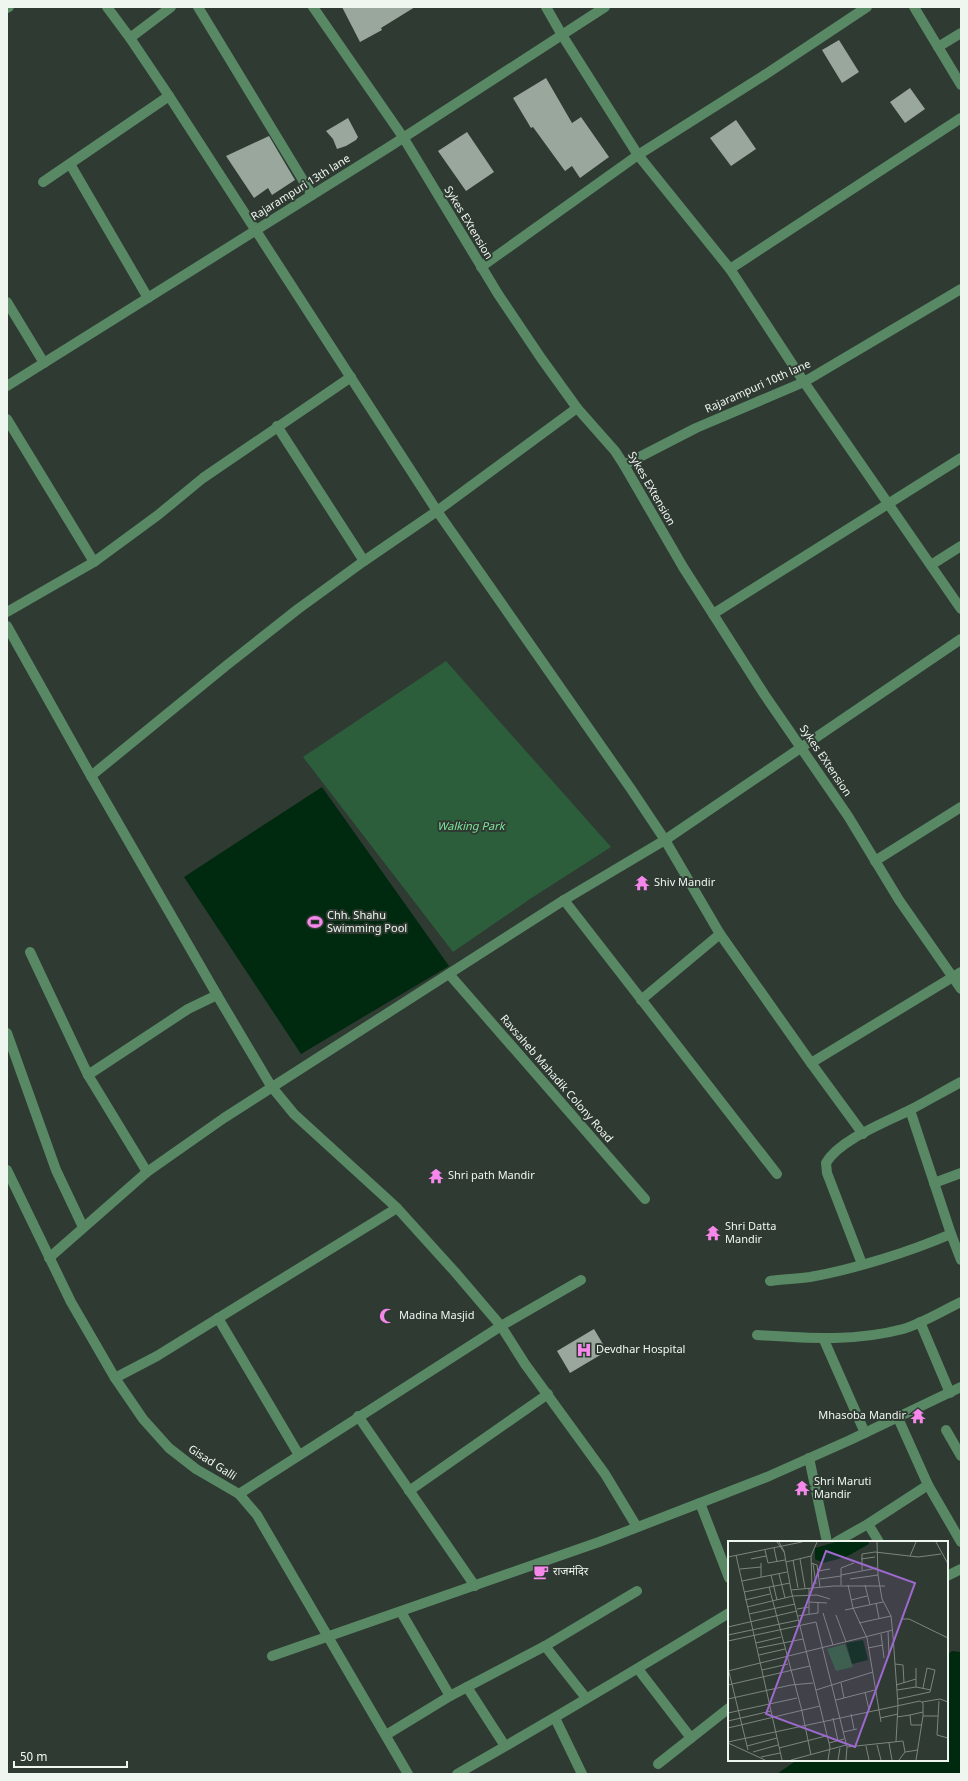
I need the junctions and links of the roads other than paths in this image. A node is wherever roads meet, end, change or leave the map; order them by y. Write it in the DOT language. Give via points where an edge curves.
graph roads {
  1 [pos="107,7"];
  2 [pos="171,7"];
  3 [pos="198,7"];
  4 [pos="313,7"];
  5 [pos="546,7"];
  6 [pos="605,7"];
  7 [pos="867,7"];
  8 [pos="914,7"];
  9 [pos="961,33"];
  10 [pos="562,35"];
  11 [pos="130,38"];
  12 [pos="938,47"];
  13 [pos="961,85"];
  14 [pos="169,96"];
  15 [pos="961,118"];
  16 [pos="403,137"];
  17 [pos="638,155"];
  18 [pos="70,164"];
  19 [pos="43,182"];
  20 [pos="312,195"];
  21 [pos="256,230"];
  22 [pos="481,267"];
  23 [pos="730,269"];
  24 [pos="961,288"];
  25 [pos="148,298"];
  26 [pos="7,302"];
  27 [pos="44,363"];
  28 [pos="351,377"];
  29 [pos="804,382"];
  30 [pos="7,386"];
  31 [pos="577,408"];
  32 [pos="7,419"];
  33 [pos="277,426"];
  34 [pos="961,458"];
  35 [pos="624,465"];
  36 [pos="888,504"];
  37 [pos="437,511"];
  38 [pos="961,546"];
  39 [pos="364,561"];
  40 [pos="94,562"];
  41 [pos="931,565"];
  42 [pos="961,609"];
  43 [pos="7,612"];
  44 [pos="713,614"];
  45 [pos="7,626"];
  46 [pos="961,638"];
  47 [pos="801,747"];
  48 [pos="91,776"];
  49 [pos="961,807"];
  50 [pos="665,840"];
  51 [pos="875,861"];
  52 [pos="564,900"];
  53 [pos="720,934"];
  54 [pos="30,952"];
  55 [pos="449,974"];
  56 [pos="957,974"];
  57 [pos="961,989"];
  58 [pos="217,995"];
  59 [pos="641,1000"];
  60 [pos="7,1033"];
  61 [pos="811,1062"];
  62 [pos="88,1075"];
  63 [pos="961,1082"];
  64 [pos="271,1086"];
  65 [pos="910,1110"];
  66 [pos="863,1134"];
  67 [pos="7,1170"];
  68 [pos="147,1172"];
  69 [pos="961,1173"];
  70 [pos="777,1174"];
  71 [pos="934,1184"];
  72 [pos="645,1199"];
  73 [pos="397,1208"];
  74 [pos="83,1227"];
  75 [pos="951,1234"];
  76 [pos="49,1258"];
  77 [pos="961,1260"];
  78 [pos="862,1264"];
  79 [pos="581,1280"];
  80 [pos="770,1280"];
  81 [pos="961,1302"];
  82 [pos="218,1318"];
  83 [pos="920,1322"];
  84 [pos="501,1326"];
  85 [pos="757,1335"];
  86 [pos="824,1340"];
  87 [pos="115,1378"];
  88 [pos="961,1388"];
  89 [pos="950,1393"];
  90 [pos="548,1394"];
  91 [pos="358,1416"];
  92 [pos="898,1418"];
  93 [pos="946,1430"];
  94 [pos="865,1433"];
  95 [pos="299,1455"];
  96 [pos="961,1456"];
  97 [pos="809,1458"];
  98 [pos="928,1484"];
  99 [pos="409,1491"];
  100 [pos="239,1494"];
  101 [pos="700,1504"];
  102 [pos="868,1524"];
  103 [pos="637,1527"];
  104 [pos="827,1541"];
  105 [pos="838,1541"];
  106 [pos="878,1541"];
  107 [pos="961,1542"];
  108 [pos="961,1569"];
  109 [pos="728,1575"];
  110 [pos="948,1576"];
  111 [pos="475,1586"];
  112 [pos="636,1591"];
  113 [pos="401,1612"];
  114 [pos="728,1614"];
  115 [pos="328,1638"];
  116 [pos="545,1646"];
  117 [pos="272,1656"];
  118 [pos="638,1669"];
  119 [pos="467,1687"];
  120 [pos="450,1696"];
  121 [pos="586,1698"];
  122 [pos="728,1709"];
  123 [pos="555,1718"];
  124 [pos="386,1735"];
  125 [pos="691,1738"];
  126 [pos="505,1746"];
  127 [pos="658,1764"];
  128 [pos="408,1774"];
  129 [pos="457,1774"];
  130 [pos="582,1774"];
  1 -- 11 [label="street"];
  2 -- 11 [label="street"];
  3 -- 20 [label="street"];
  4 -- 16 [label="street, Sykes EXtension"];
  5 -- 10 [label="street"];
  6 -- 10 [label="street, Rajarampuri 13th lane"];
  7 -- 17 [label="street"];
  8 -- 12 [label="street"];
  9 -- 12 [label="street"];
  10 -- 16 [label="street, Rajarampuri 13th lane"];
  10 -- 17 [label="street"];
  11 -- 14 [label="street"];
  12 -- 13 [label="street"];
  14 -- 18 [label="street"];
  14 -- 21 [label="street"];
  15 -- 23 [label="street"];
  16 -- 20 [label="street, Rajarampuri 13th lane"];
  16 -- 22 [label="street, Sykes EXtension"];
  17 -- 22 [label="street"];
  17 -- 23 [label="street"];
  18 -- 19 [label="street"];
  18 -- 25 [label="street"];
  20 -- 21 [label="street, Rajarampuri 13th lane"];
  21 -- 25 [label="street, Rajarampuri 13th lane"];
  21 -- 28 [label="street"];
  22 -- 31 [label="street, Sykes EXtension"];
  23 -- 29 [label="street"];
  24 -- 29 [label="street, Rajarampuri 10th lane"];
  25 -- 27 [label="street, Rajarampuri 13th lane"];
  26 -- 27 [label="street"];
  27 -- 30 [label="street, Rajarampuri 13th lane"];
  28 -- 33 [label="street"];
  28 -- 37 [label="street"];
  29 -- 35 [label="street, Rajarampuri 10th lane" via="696,428"];
  29 -- 36 [label="street"];
  31 -- 35 [label="street, Sykes EXtension"];
  31 -- 37 [label="street"];
  32 -- 40 [label="street"];
  33 -- 39 [label="street"];
  33 -- 40 [label="street"];
  34 -- 36 [label="street"];
  35 -- 44 [label="street, Sykes EXtension"];
  36 -- 41 [label="street"];
  36 -- 44 [label="street"];
  37 -- 39 [label="street"];
  37 -- 50 [label="street"];
  38 -- 41 [label="street"];
  39 -- 48 [label="street" via="233,660"];
  40 -- 43 [label="street"];
  41 -- 42 [label="street"];
  44 -- 47 [label="street, Sykes EXtension"];
  45 -- 48 [label="street"];
  46 -- 47 [label="street"];
  47 -- 50 [label="street"];
  47 -- 51 [label="street, Sykes EXtension"];
  48 -- 58 [label="street"];
  49 -- 51 [label="street"];
  50 -- 52 [label="street"];
  50 -- 53 [label="street"];
  51 -- 56 [label="street, Sykes EXtension" via="899,900"];
  52 -- 55 [label="street"];
  52 -- 59 [label="street"];
  53 -- 59 [label="street"];
  53 -- 61 [label="street"];
  54 -- 62 [label="street"];
  55 -- 64 [label="street"];
  55 -- 72 [label="street, Ravsaheb Mahadik Colony Road"];
  56 -- 57 [label="street, Sykes EXtension"];
  56 -- 61 [label="street"];
  58 -- 62 [label="street" via="188,1009"];
  58 -- 64 [label="street"];
  59 -- 70 [label="street"];
  60 -- 74 [label="street" via="56,1170"];
  61 -- 66 [label="street"];
  62 -- 68 [label="street"];
  63 -- 65 [label="street"];
  64 -- 68 [label="street"];
  64 -- 73 [label="street" via="294,1114"];
  65 -- 66 [label="street" via="882,1122"];
  65 -- 71 [label="street"];
  66 -- 78 [label="street" via="836,1150 826,1163 827,1173"];
  67 -- 76 [label="street, Gisad Galli"];
  68 -- 74 [label="street"];
  69 -- 71 [label="street"];
  71 -- 75 [label="street"];
  73 -- 82 [label="street"];
  73 -- 84 [label="street"];
  74 -- 76 [label="street"];
  75 -- 77 [label="street"];
  75 -- 78 [label="street" via="926,1245"];
  76 -- 87 [label="street, Gisad Galli"];
  78 -- 80 [label="street" via="809,1277"];
  79 -- 84 [label="street"];
  81 -- 83 [label="street"];
  82 -- 87 [label="street" via="157,1356"];
  82 -- 95 [label="street"];
  83 -- 86 [label="street" via="903,1329"];
  83 -- 89 [label="street"];
  84 -- 90 [label="street"];
  84 -- 91 [label="street"];
  85 -- 86 [label="street"];
  86 -- 94 [label="street"];
  87 -- 100 [label="street, Gisad Galli" via="143,1419 169,1448 196,1469"];
  88 -- 89 [label="street"];
  89 -- 92 [label="street"];
  90 -- 99 [label="street"];
  90 -- 103 [label="street" via="605,1474"];
  91 -- 95 [label="street"];
  91 -- 99 [label="street"];
  92 -- 94 [label="street"];
  92 -- 98 [label="street"];
  93 -- 96 [label="street"];
  94 -- 97 [label="street"];
  95 -- 100 [label="street"];
  97 -- 101 [label="street"];
  97 -- 104 [label="street"];
  98 -- 102 [label="street"];
  98 -- 107 [label="street"];
  99 -- 111 [label="street"];
  100 -- 115 [label="street, Gisad Galli" via="257,1515"];
  101 -- 103 [label="street"];
  101 -- 109 [label="street"];
  102 -- 105 [label="street"];
  102 -- 106 [label="street"];
  103 -- 111 [label="street"];
  108 -- 110 [label="street"];
  111 -- 113 [label="street"];
  112 -- 116 [label="street"];
  113 -- 115 [label="street"];
  113 -- 120 [label="street"];
  114 -- 118 [label="street"];
  115 -- 117 [label="street"];
  115 -- 124 [label="street, Gisad Galli"];
  116 -- 119 [label="street"];
  116 -- 121 [label="street"];
  118 -- 121 [label="street"];
  118 -- 125 [label="street"];
  119 -- 120 [label="street"];
  119 -- 126 [label="street"];
  120 -- 124 [label="street"];
  121 -- 123 [label="street"];
  122 -- 125 [label="street"];
  123 -- 126 [label="street"];
  123 -- 130 [label="street"];
  124 -- 128 [label="street, Gisad Galli"];
  125 -- 127 [label="street"];
  126 -- 129 [label="street"];
}
